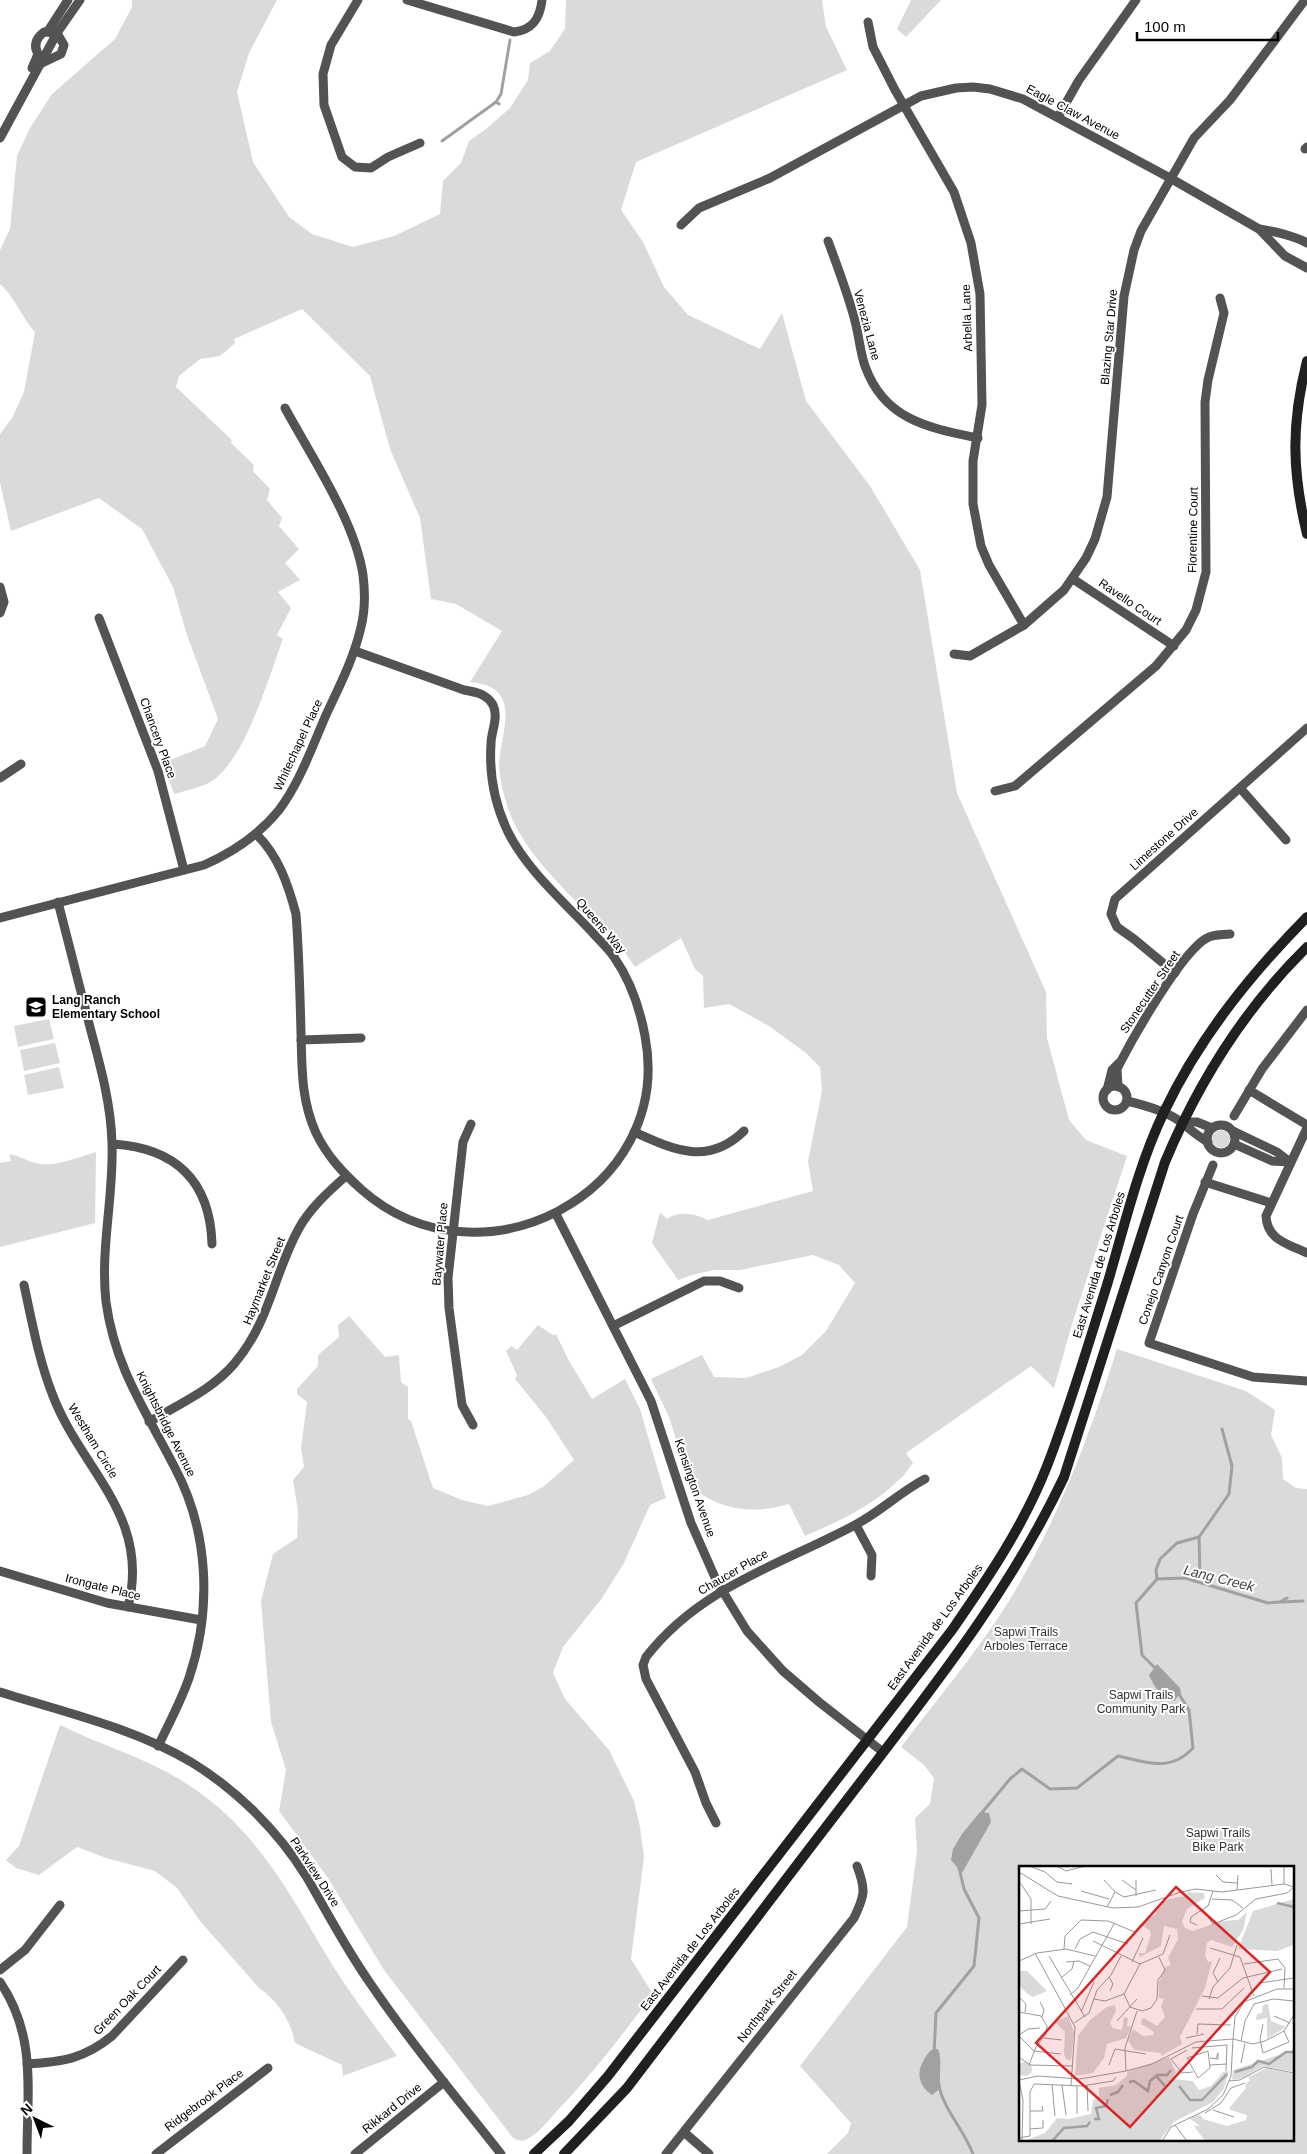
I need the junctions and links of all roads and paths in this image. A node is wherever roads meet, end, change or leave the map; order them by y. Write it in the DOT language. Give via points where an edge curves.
graph roads {
  1 [pos="68,0"];
  2 [pos="358,0"];
  3 [pos="407,0"];
  4 [pos="542,0"];
  5 [pos="1136,0"];
  6 [pos="1305,0"];
  7 [pos="79,3"];
  8 [pos="868,22"];
  9 [pos="53,32"];
  10 [pos="40,64"];
  11 [pos="24,94"];
  12 [pos="903,105"];
  13 [pos="1058,117"];
  14 [pos="0,138"];
  15 [pos="420,143"];
  16 [pos="1170,178"];
  17 [pos="681,225"];
  18 [pos="1259,229"];
  19 [pos="1285,237"];
  20 [pos="828,241"];
  21 [pos="1307,243"];
  22 [pos="1279,247"];
  23 [pos="1307,268"];
  24 [pos="1220,298"];
  25 [pos="1307,361"];
  26 [pos="285,408"];
  27 [pos="978,438"];
  28 [pos="1307,534"];
  29 [pos="1073,579"];
  30 [pos="0,587"];
  31 [pos="0,613"];
  32 [pos="99,618"];
  33 [pos="1024,625"];
  34 [pos="1174,646"];
  35 [pos="354,651"];
  36 [pos="954,654"];
  37 [pos="1307,728"];
  38 [pos="21,764"];
  39 [pos="0,778"];
  40 [pos="1240,788"];
  41 [pos="995,791"];
  42 [pos="256,834"];
  43 [pos="1286,840"];
  44 [pos="184,870"];
  45 [pos="58,902"];
  46 [pos="0,918"];
  47 [pos="1307,918"];
  48 [pos="1230,934"];
  49 [pos="1307,947"];
  50 [pos="1175,973"];
  51 [pos="1307,1010"];
  52 [pos="361,1038"];
  53 [pos="301,1040"];
  54 [pos="1120,1063"];
  55 [pos="1118,1087"];
  56 [pos="1107,1090"];
  57 [pos="1249,1090"];
  58 [pos="1127,1101"];
  59 [pos="1163,1113"];
  60 [pos="1234,1116"];
  61 [pos="1182,1122"];
  62 [pos="471,1124"];
  63 [pos="1307,1126"];
  64 [pos="1212,1128"];
  65 [pos="744,1131"];
  66 [pos="1233,1131"];
  67 [pos="634,1132"];
  68 [pos="1208,1142"];
  69 [pos="112,1144"];
  70 [pos="1234,1144"];
  71 [pos="1290,1162"];
  72 [pos="1212,1165"];
  73 [pos="346,1176"];
  74 [pos="1205,1182"];
  75 [pos="1271,1203"];
  76 [pos="556,1214"];
  77 [pos="453,1232"];
  78 [pos="212,1244"];
  79 [pos="1307,1253"];
  80 [pos="24,1285"];
  81 [pos="739,1288"];
  82 [pos="613,1326"];
  83 [pos="1307,1381"];
  84 [pos="149,1422"];
  85 [pos="473,1424"];
  86 [pos="925,1479"];
  87 [pos="856,1525"];
  88 [pos="0,1571"];
  89 [pos="871,1576"];
  90 [pos="722,1591"];
  91 [pos="128,1608"];
  92 [pos="201,1620"];
  93 [pos="0,1692"];
  94 [pos="867,1740"];
  95 [pos="158,1746"];
  96 [pos="883,1752"];
  97 [pos="716,1823"];
  98 [pos="857,1866"];
  99 [pos="60,1905"];
  100 [pos="183,1960"];
  101 [pos="0,1970"];
  102 [pos="0,1982"];
  103 [pos="28,2064"];
  104 [pos="268,2068"];
  105 [pos="444,2082"];
  106 [pos="685,2132"];
  107 [pos="27,2154"];
  108 [pos="156,2154"];
  109 [pos="355,2154"];
  110 [pos="501,2154"];
  111 [pos="534,2154"];
  112 [pos="564,2154"];
  113 [pos="666,2154"];
  114 [pos="709,2154"];
  1 -- 7 [label="street"];
  1 -- 9 [label="street"];
  2 -- 15 [label="street" via="330,45 323,74 324,105 342,157 355,167 371,168"];
  3 -- 4 [label="street" via="514,32 535,23"];
  5 -- 13 [label="street" via="1079,80"];
  6 -- 16 [label="street, Blazing Star Drive" via="1230,100 1194,138"];
  7 -- 9 [label="street"];
  8 -- 12 [label="street, Arbella Lane" via="873,47"];
  9 -- 10 [label="street"];
  9 -- 10 [label="street" via="64,45 61,54"];
  9 -- 11 [label="street" via="37,38 38,54 26,78"];
  10 -- 11 [label="street"];
  11 -- 14 [label="street"];
  12 -- 13 [label="street, Eagle Claw Avenue" via="937,91 974,87 1007,93"];
  12 -- 17 [label="street, Eagle Claw Avenue" via="770,178 699,208"];
  12 -- 27 [label="street, Arbella Lane" via="954,192 972,243 980,294 982,405"];
  13 -- 16 [label="street, Eagle Claw Avenue"];
  16 -- 18 [label="street, Eagle Claw Avenue"];
  16 -- 29 [label="street, Blazing Star Drive" via="1141,231 1128,269 1107,497 1095,539"];
  18 -- 19 [label="street, Eagle Claw Avenue" via="1272,230"];
  18 -- 22 [label="street, Eagle Claw Avenue"];
  19 -- 21 [label="street, Eagle Claw Avenue" via="1295,236"];
  19 -- 22 [label="street"];
  20 -- 27 [label="street, Venezia Lane" via="851,305 865,366 880,394 914,422"];
  22 -- 23 [label="street, Eagle Claw Avenue" via="1285,256"];
  24 -- 34 [label="street, Florentine Court" via="1224,313 1205,402 1206,572 1196,610"];
  25 -- 28 [label="main road" via="1298,395 1294,444 1299,502"];
  26 -- 35 [label="street, Whitechapel Place" via="348,524 358,550 364,600"];
  27 -- 33 [label="street, Arbella Lane" via="972,484 976,525 988,565"];
  29 -- 33 [label="street, Blazing Star Drive"];
  29 -- 34 [label="street, Ravello Court"];
  30 -- 31 [label="street" via="4,602"];
  32 -- 44 [label="street, Chancery Place" via="158,772"];
  33 -- 36 [label="street, Blazing Star Drive" via="970,656"];
  34 -- 41 [label="street, Florentine Court" via="1156,666 1015,786"];
  35 -- 42 [label="street, Whitechapel Place" via="295,786"];
  35 -- 67 [label="street, Queens Way" via="479,693 492,703 496,716 490,741 491,775 497,803 508,830 530,865 614,956 638,1006 645,1036 647,1070 644,1101"];
  37 -- 40 [label="street, Limestone Drive"];
  38 -- 39 [label="street"];
  40 -- 43 [label="street"];
  40 -- 50 [label="street, Limestone Drive" via="1119,893 1112,906 1117,928 1134,938"];
  42 -- 44 [label="street, Whitechapel Place" via="224,856"];
  42 -- 53 [label="street, Queens Way" via="272,852 281,870 296,914"];
  44 -- 45 [label="street, Whitechapel Place"];
  45 -- 46 [label="street, Whitechapel Place"];
  45 -- 69 [label="street, Knightsbridge Avenue" via="104,1079"];
  47 -- 59 [label="main road, East Avenida de Los Arboles" via="1270,954 1239,992 1211,1030"];
  48 -- 50 [label="street, Stonecutter Street" via="1209,937 1198,944"];
  49 -- 61 [label="main road" via="1284,970 1227,1043"];
  50 -- 54 [label="street, Stonecutter Street" via="1147,1014"];
  51 -- 57 [label="street"];
  52 -- 53 [label="street"];
  53 -- 73 [label="street, Queens Way" via="302,1080 310,1116 336,1165"];
  54 -- 55 [label="street, Stonecutter Street"];
  54 -- 56 [label="street" via="1112,1070"];
  55 -- 56 [label="street"];
  55 -- 58 [label="street" via="1126,1094"];
  56 -- 58 [label="street" via="1104,1101 1111,1110 1119,1110"];
  57 -- 60 [label="street"];
  57 -- 63 [label="street"];
  58 -- 59 [label="street"];
  59 -- 61 [label="street"];
  59 -- 94 [label="main road, East Avenida de Los Arboles" via="1047,1466 1004,1552 976,1596"];
  61 -- 64 [label="street" via="1196,1122"];
  61 -- 68 [label="street" via="1192,1134"];
  61 -- 96 [label="main road" via="1165,1162 1064,1477 1045,1516 966,1643"];
  62 -- 77 [label="street, Baywater Place" via="463,1142"];
  63 -- 71 [label="street"];
  64 -- 66 [label="street" via="1224,1125"];
  64 -- 68 [label="street"];
  65 -- 67 [label="street" via="719,1149 701,1152 668,1147"];
  66 -- 70 [label="street"];
  66 -- 71 [label="street" via="1277,1152"];
  67 -- 76 [label="street, Queens Way" via="602,1179 580,1199"];
  68 -- 70 [label="street" via="1220,1153 1229,1151"];
  69 -- 78 [label="street" via="153,1150 184,1171 197,1186 205,1203"];
  69 -- 84 [label="street, Knightsbridge Avenue" via="105,1254 106,1301 119,1356"];
  70 -- 71 [label="street" via="1272,1161"];
  71 -- 75 [label="street"];
  72 -- 74 [label="street, Conejo Canyon Court"];
  73 -- 77 [label="street, Queens Way" via="396,1214"];
  73 -- 84 [label="street, Haymarket Street" via="318,1202 298,1229 264,1318 242,1354 210,1385"];
  74 -- 75 [label="street"];
  74 -- 83 [label="street, Conejo Canyon Court" via="1149,1343 1253,1377"];
  75 -- 79 [label="street" via="1266,1216 1270,1233"];
  76 -- 77 [label="street, Queens Way" via="507,1231 481,1234"];
  76 -- 82 [label="street, Kensington Avenue"];
  77 -- 85 [label="street, Baywater Place" via="448,1278 449,1308 462,1405"];
  80 -- 91 [label="street, Westham Circle" via="53,1395 127,1530 133,1567"];
  81 -- 82 [label="street" via="720,1281 704,1281"];
  82 -- 90 [label="street, Kensington Avenue" via="651,1401 691,1523"];
  84 -- 92 [label="street, Knightsbridge Avenue" via="176,1468 195,1518 204,1565"];
  86 -- 87 [label="street, Chaucer Place"];
  87 -- 89 [label="street" via="872,1555"];
  87 -- 90 [label="street, Chaucer Place"];
  88 -- 91 [label="street, Irongate Place"];
  90 -- 94 [label="street, Kensington Avenue" via="747,1630 783,1671"];
  90 -- 97 [label="street, Chaucer Place" via="676,1626 653,1648 643,1665 646,1679 695,1772"];
  91 -- 92 [label="street, Irongate Place"];
  92 -- 95 [label="street, Knightsbridge Avenue" via="189,1678"];
  93 -- 95 [label="street, Parkview Drive"];
  94 -- 96 [label="street, Kensington Avenue"];
  94 -- 111 [label="main road, East Avenida de Los Arboles" via="608,2076"];
  95 -- 105 [label="street, Parkview Drive" via="191,1762 218,1781 275,1834 306,1876 370,1983"];
  96 -- 112 [label="main road" via="627,2088"];
  98 -- 106 [label="street, Northpark Street" via="864,1892 854,1918"];
  99 -- 101 [label="street" via="25,1950"];
  100 -- 103 [label="street, Green Oak Court" via="99,2047 68,2060"];
  102 -- 103 [label="street" via="18,2015"];
  103 -- 107 [label="street"];
  104 -- 108 [label="street, Ridgebrook Place"];
  105 -- 109 [label="street, Rikkard Drive"];
  105 -- 110 [label="street, Parkview Drive"];
  106 -- 113 [label="street, Northpark Street"];
  106 -- 114 [label="street"];
}
